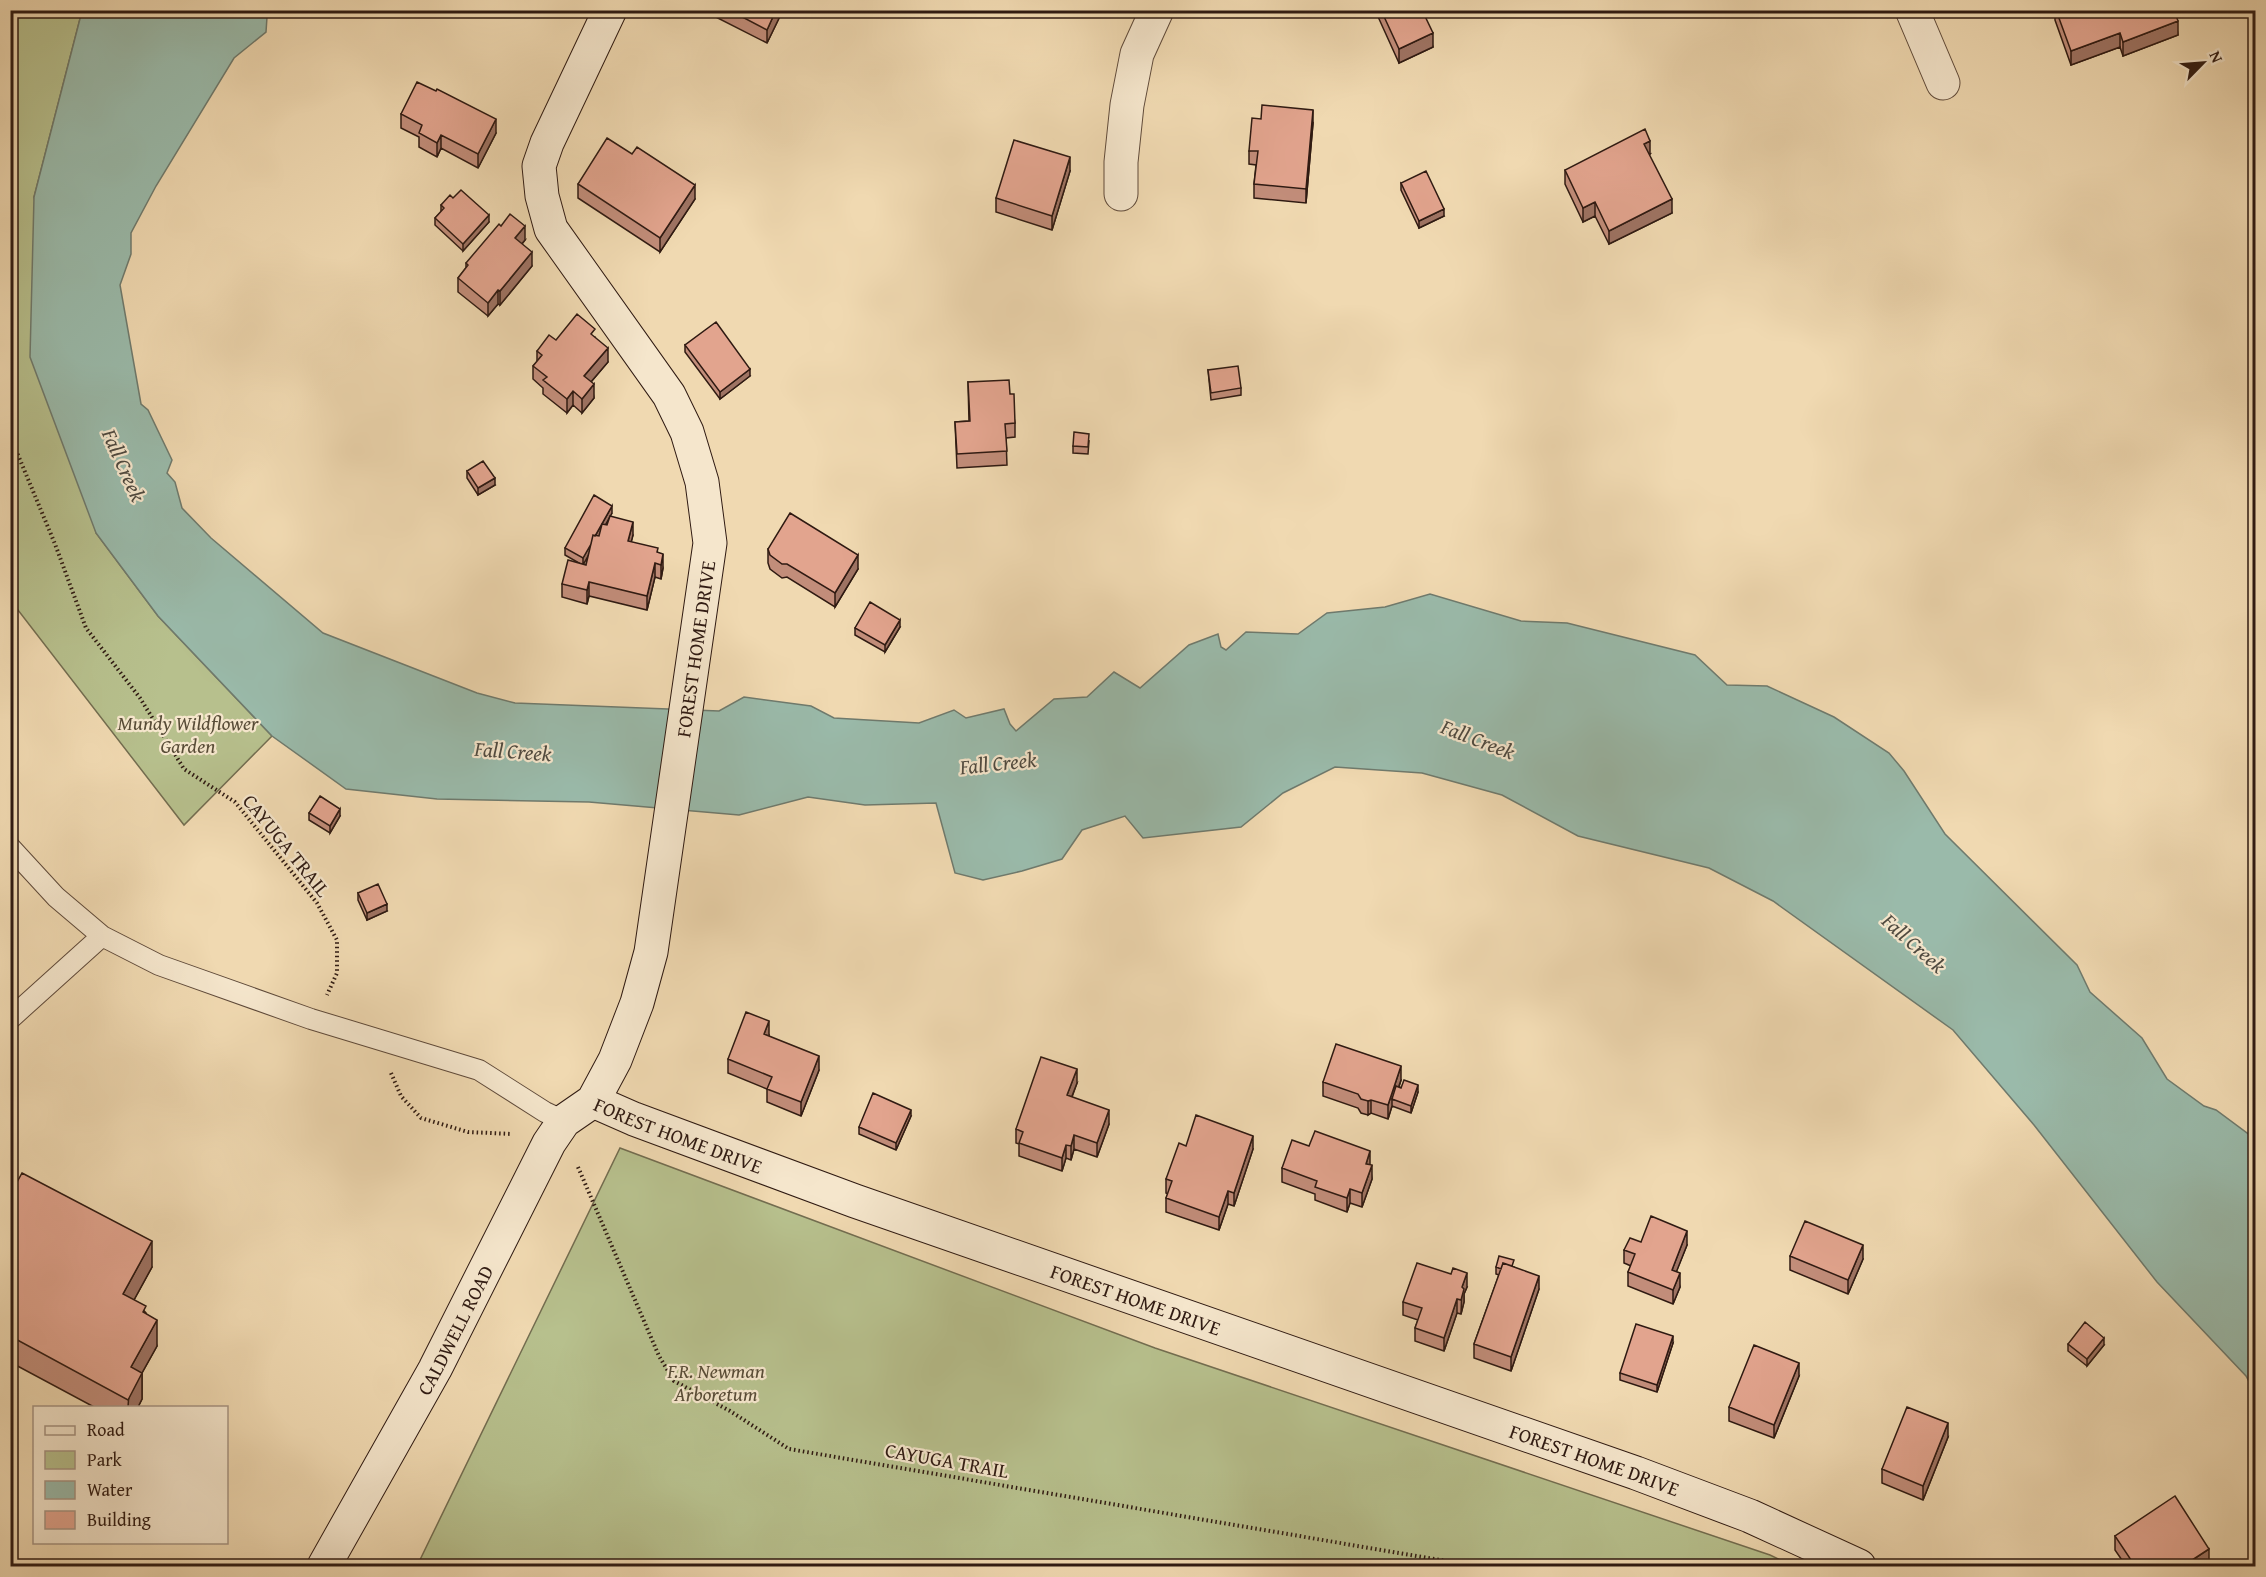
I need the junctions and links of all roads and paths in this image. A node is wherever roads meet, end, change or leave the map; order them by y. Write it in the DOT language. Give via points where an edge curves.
graph roads {
  1 [pos="610,10"];
  2 [pos="1157,10"];
  3 [pos="1912,10"];
  4 [pos="1943,84"];
  5 [pos="1121,194"];
  6 [pos="10,443"];
  7 [pos="10,847"];
  8 [pos="102,936"];
  9 [pos="326,998"];
  10 [pos="10,1019"];
  11 [pos="378,1039"];
  12 [pos="593,1101"];
  13 [pos="564,1121"];
  14 [pos="522,1135"];
  15 [pos="578,1166"];
  16 [pos="324,1566"];
  17 [pos="1475,1566"];
  18 [pos="1859,1566"];
  1 -- 12 [label="street, FOREST HOME DRIVE" via="547,143 539,166 542,196 551,229 669,395 687,432 702,482 710,543 651,951 637,1003 615,1060"];
  2 -- 5 [label="street" via="1135,64 1127,105"];
  3 -- 4 [label="street"];
  6 -- 9 [label="path, CAYUGA TRAIL" via="55,544 86,628 140,698 184,769 235,802 317,903 337,940 338,973"];
  7 -- 8 [label="lane" via="56,897"];
  8 -- 10 [label="lane"];
  8 -- 11 [label="lane" via="159,966"];
  11 -- 13 [label="lane" via="479,1070"];
  11 -- 14 [label="path" via="401,1096 421,1119 468,1132"];
  12 -- 13 [label="street, CALDWELL ROAD"];
  12 -- 18 [label="street, FOREST HOME DRIVE" via="855,1201 1636,1473 1750,1516"];
  13 -- 16 [label="street, CALDWELL ROAD" via="549,1143 435,1369"];
  15 -- 17 [label="path, CAYUGA TRAIL" via="659,1356 674,1381 789,1449"];
}
